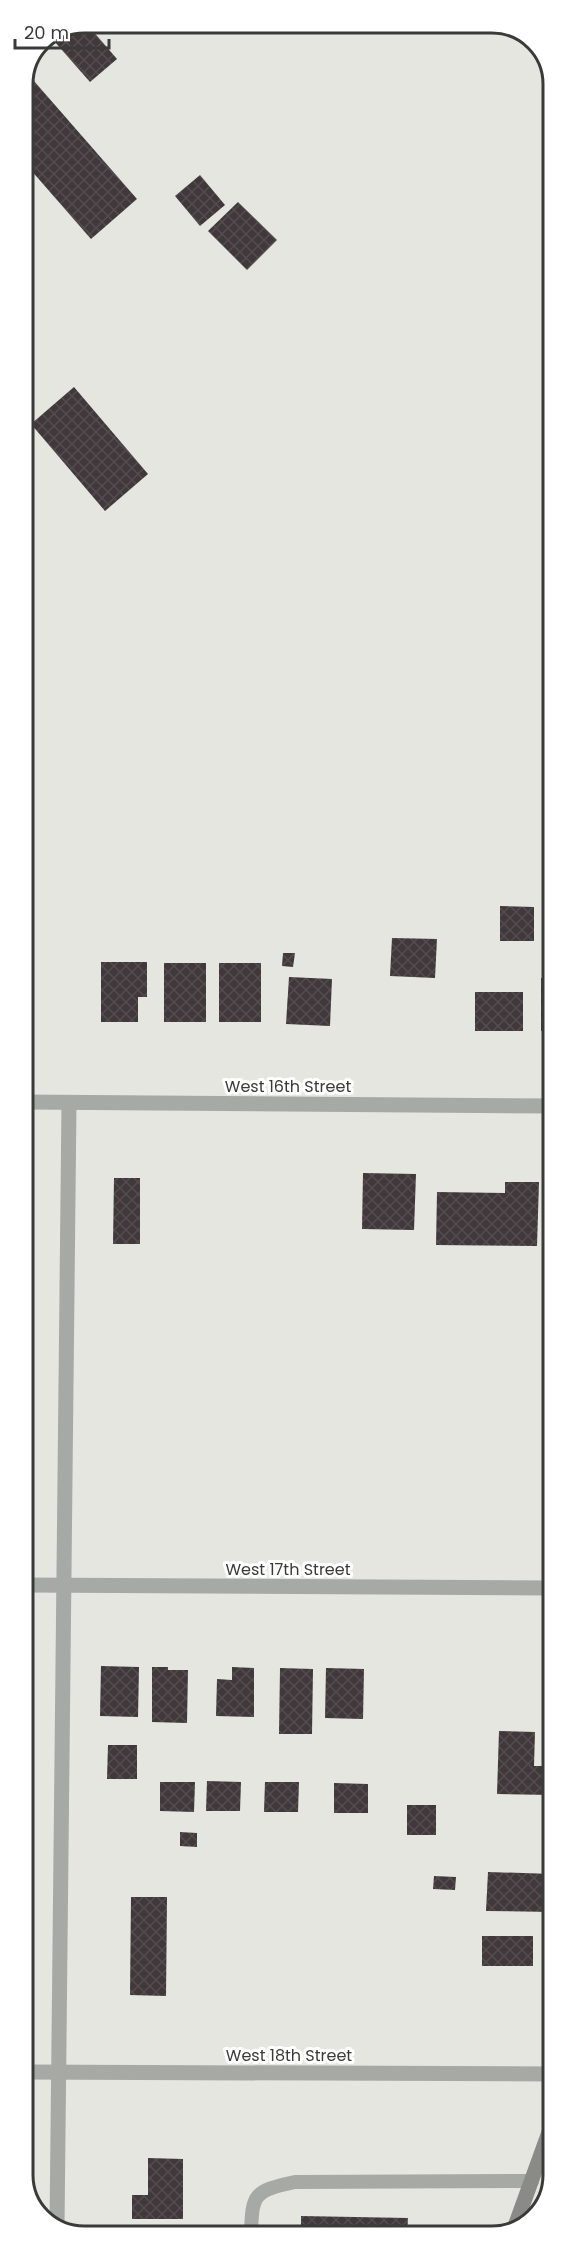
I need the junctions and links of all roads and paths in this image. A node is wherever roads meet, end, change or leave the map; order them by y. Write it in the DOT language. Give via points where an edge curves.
graph roads {
  1 [pos="33,1102"];
  2 [pos="69,1103"];
  3 [pos="543,1106"];
  4 [pos="33,1586"];
  5 [pos="64,1586"];
  6 [pos="543,1588"];
  7 [pos="33,2072"];
  8 [pos="58,2072"];
  9 [pos="543,2074"];
  10 [pos="543,2151"];
  11 [pos="532,2181"];
  12 [pos="522,2216"];
  13 [pos="57,2218"];
  14 [pos="251,2226"];
  1 -- 2 [label="street, West 16th Street"];
  2 -- 3 [label="street, West 16th Street"];
  2 -- 5 [label="street"];
  4 -- 5 [label="street, West 17th Street"];
  5 -- 6 [label="street, West 17th Street"];
  5 -- 8 [label="street"];
  7 -- 8 [label="street, West 18th Street"];
  8 -- 9 [label="street, West 18th Street"];
  8 -- 13 [label="street"];
  10 -- 11 [label="main road"];
  11 -- 12 [label="main road"];
  11 -- 14 [label="lane" via="295,2182 260,2192 252,2205"];
}
